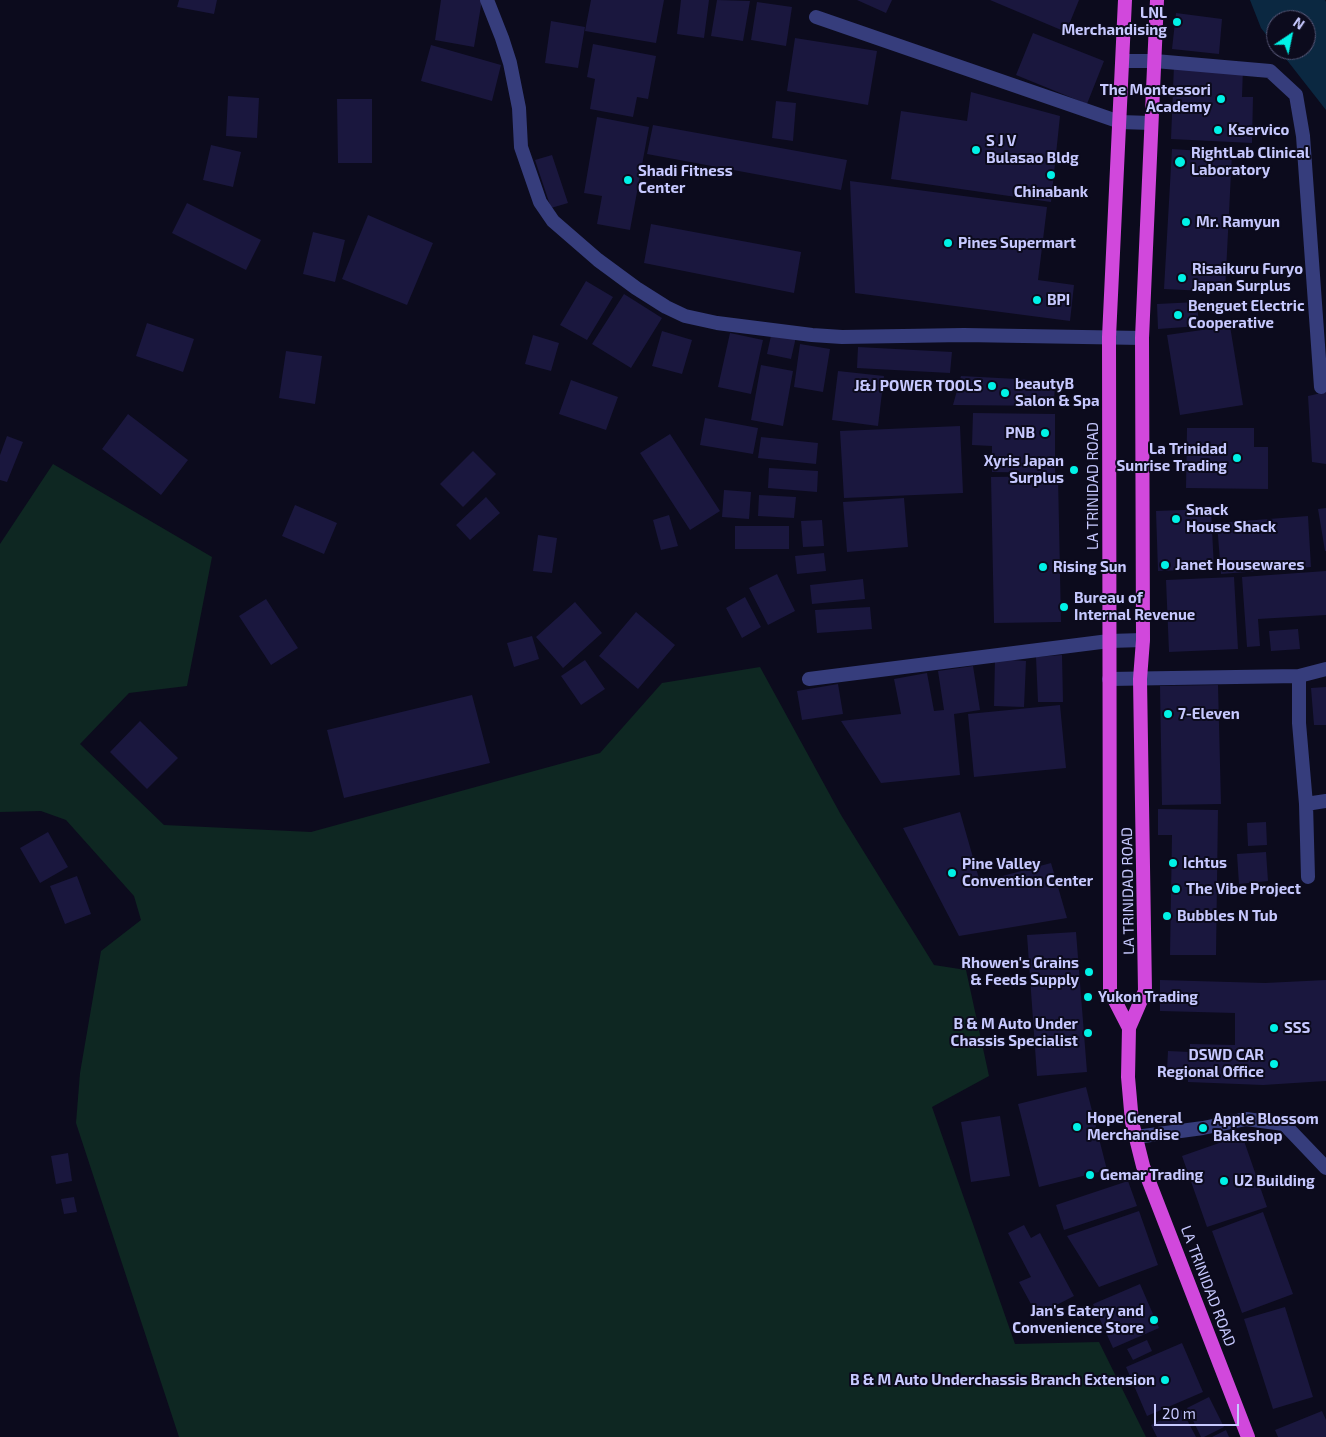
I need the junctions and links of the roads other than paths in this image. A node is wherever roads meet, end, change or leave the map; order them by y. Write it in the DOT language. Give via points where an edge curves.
graph roads {
  1 [pos="487,0"];
  2 [pos="1125,0"];
  3 [pos="1157,0"];
  4 [pos="816,17"];
  5 [pos="1123,61"];
  6 [pos="1154,61"];
  7 [pos="1120,122"];
  8 [pos="1151,123"];
  9 [pos="1109,337"];
  10 [pos="1142,338"];
  11 [pos="1320,387"];
  12 [pos="1143,640"];
  13 [pos="1109,641"];
  14 [pos="1326,669"];
  15 [pos="1299,676"];
  16 [pos="809,679"];
  17 [pos="1109,679"];
  18 [pos="1140,679"];
  19 [pos="1326,801"];
  20 [pos="1306,804"];
  21 [pos="1308,877"];
  22 [pos="1128,1028"];
  23 [pos="1136,1137"];
  24 [pos="1326,1168"];
  25 [pos="1248,1437"];
  1 -- 9 [label="street" via="510,63 519,108 521,147 540,202 553,221 598,260 666,307 684,316 717,323 812,335"];
  2 -- 5 [label="highway, LA TRINIDAD ROAD"];
  3 -- 6 [label="highway, LA TRINIDAD ROAD"];
  4 -- 7 [label="street"];
  5 -- 6 [label="street"];
  5 -- 7 [label="highway, LA TRINIDAD ROAD"];
  6 -- 8 [label="highway, LA TRINIDAD ROAD"];
  6 -- 11 [label="street" via="1270,71 1296,96 1303,136"];
  7 -- 8 [label="street"];
  7 -- 9 [label="highway, LA TRINIDAD ROAD"];
  8 -- 10 [label="highway, LA TRINIDAD ROAD"];
  9 -- 10 [label="street"];
  9 -- 13 [label="highway, LA TRINIDAD ROAD"];
  10 -- 12 [label="highway, LA TRINIDAD ROAD"];
  12 -- 13 [label="street"];
  12 -- 18 [label="highway, LA TRINIDAD ROAD"];
  13 -- 16 [label="street"];
  13 -- 17 [label="highway, LA TRINIDAD ROAD"];
  14 -- 15 [label="street"];
  15 -- 18 [label="street"];
  15 -- 20 [label="street" via="1299,724"];
  17 -- 18 [label="street"];
  17 -- 22 [label="highway, LA TRINIDAD ROAD" via="1110,991"];
  18 -- 22 [label="highway, LA TRINIDAD ROAD" via="1145,991"];
  19 -- 20 [label="street"];
  20 -- 21 [label="street"];
  22 -- 23 [label="highway, LA TRINIDAD ROAD" via="1128,1076"];
  23 -- 24 [label="street" via="1246,1119 1284,1124"];
  23 -- 25 [label="highway, LA TRINIDAD ROAD" via="1144,1166"];
}
